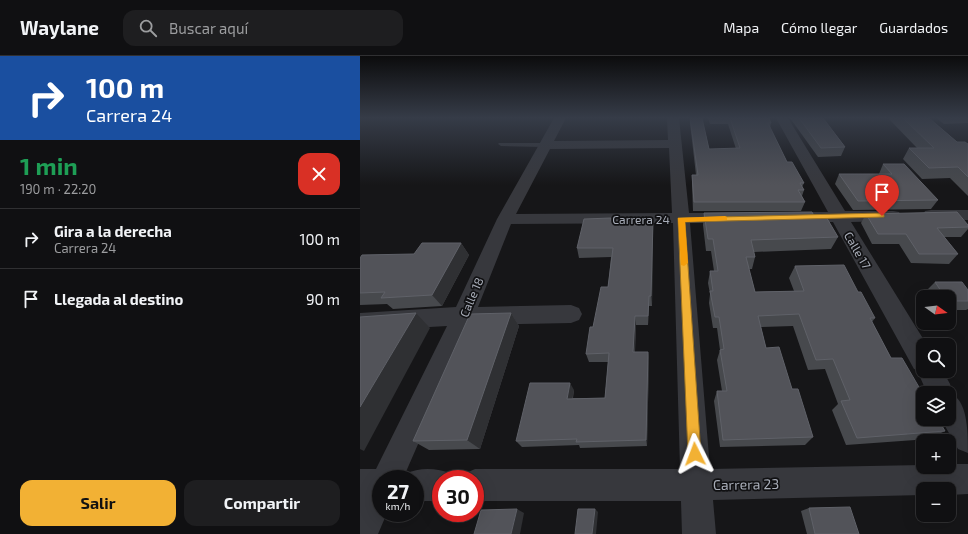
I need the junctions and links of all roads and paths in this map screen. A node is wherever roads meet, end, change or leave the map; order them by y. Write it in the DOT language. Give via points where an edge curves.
graph roads {
  1 [pos="547,140"];
  2 [pos="674,140"];
  3 [pos="795,140"];
  4 [pos="501,144"];
  5 [pos="674,144"];
  6 [pos="544,145"];
  7 [pos="968,215"];
  8 [pos="839,216"];
  9 [pos="784,217"];
  10 [pos="744,218"];
  11 [pos="505,219"];
  12 [pos="681,219"];
  13 [pos="571,314"];
  14 [pos="463,316"];
  15 [pos="360,322"];
  16 [pos="916,349"];
  17 [pos="956,418"];
  18 [pos="968,439"];
  19 [pos="391,470"];
  20 [pos="968,479"];
  21 [pos="360,485"];
  22 [pos="372,485"];
  23 [pos="484,485"];
  24 [pos="696,485"];
  25 [pos="372,510"];
  26 [pos="360,534"];
  27 [pos="700,534"];
  1 -- 6 [label="street, Calle 18"];
  2 -- 5 [label="street"];
  3 -- 8 [label="street, Calle 17"];
  4 -- 6 [label="lane"];
  5 -- 6 [label="street"];
  5 -- 12 [label="street"];
  6 -- 11 [label="street, Calle 18"];
  7 -- 8 [label="street"];
  8 -- 9 [label="street"];
  8 -- 16 [label="street, Calle 17"];
  10 -- 12 [label="street, Carrera 24"];
  11 -- 12 [label="street, Carrera 24"];
  11 -- 14 [label="street, Calle 18"];
  12 -- 24 [label="street"];
  13 -- 14 [label="street"];
  14 -- 15 [label="street"];
  14 -- 19 [label="street, Calle 18"];
  17 -- 18 [label="street"];
  20 -- 24 [label="street, Carrera 23"];
  21 -- 22 [label="street"];
  23 -- 24 [label="street, Carrera 23"];
  24 -- 27 [label="street"];
  25 -- 26 [label="street"];
}
